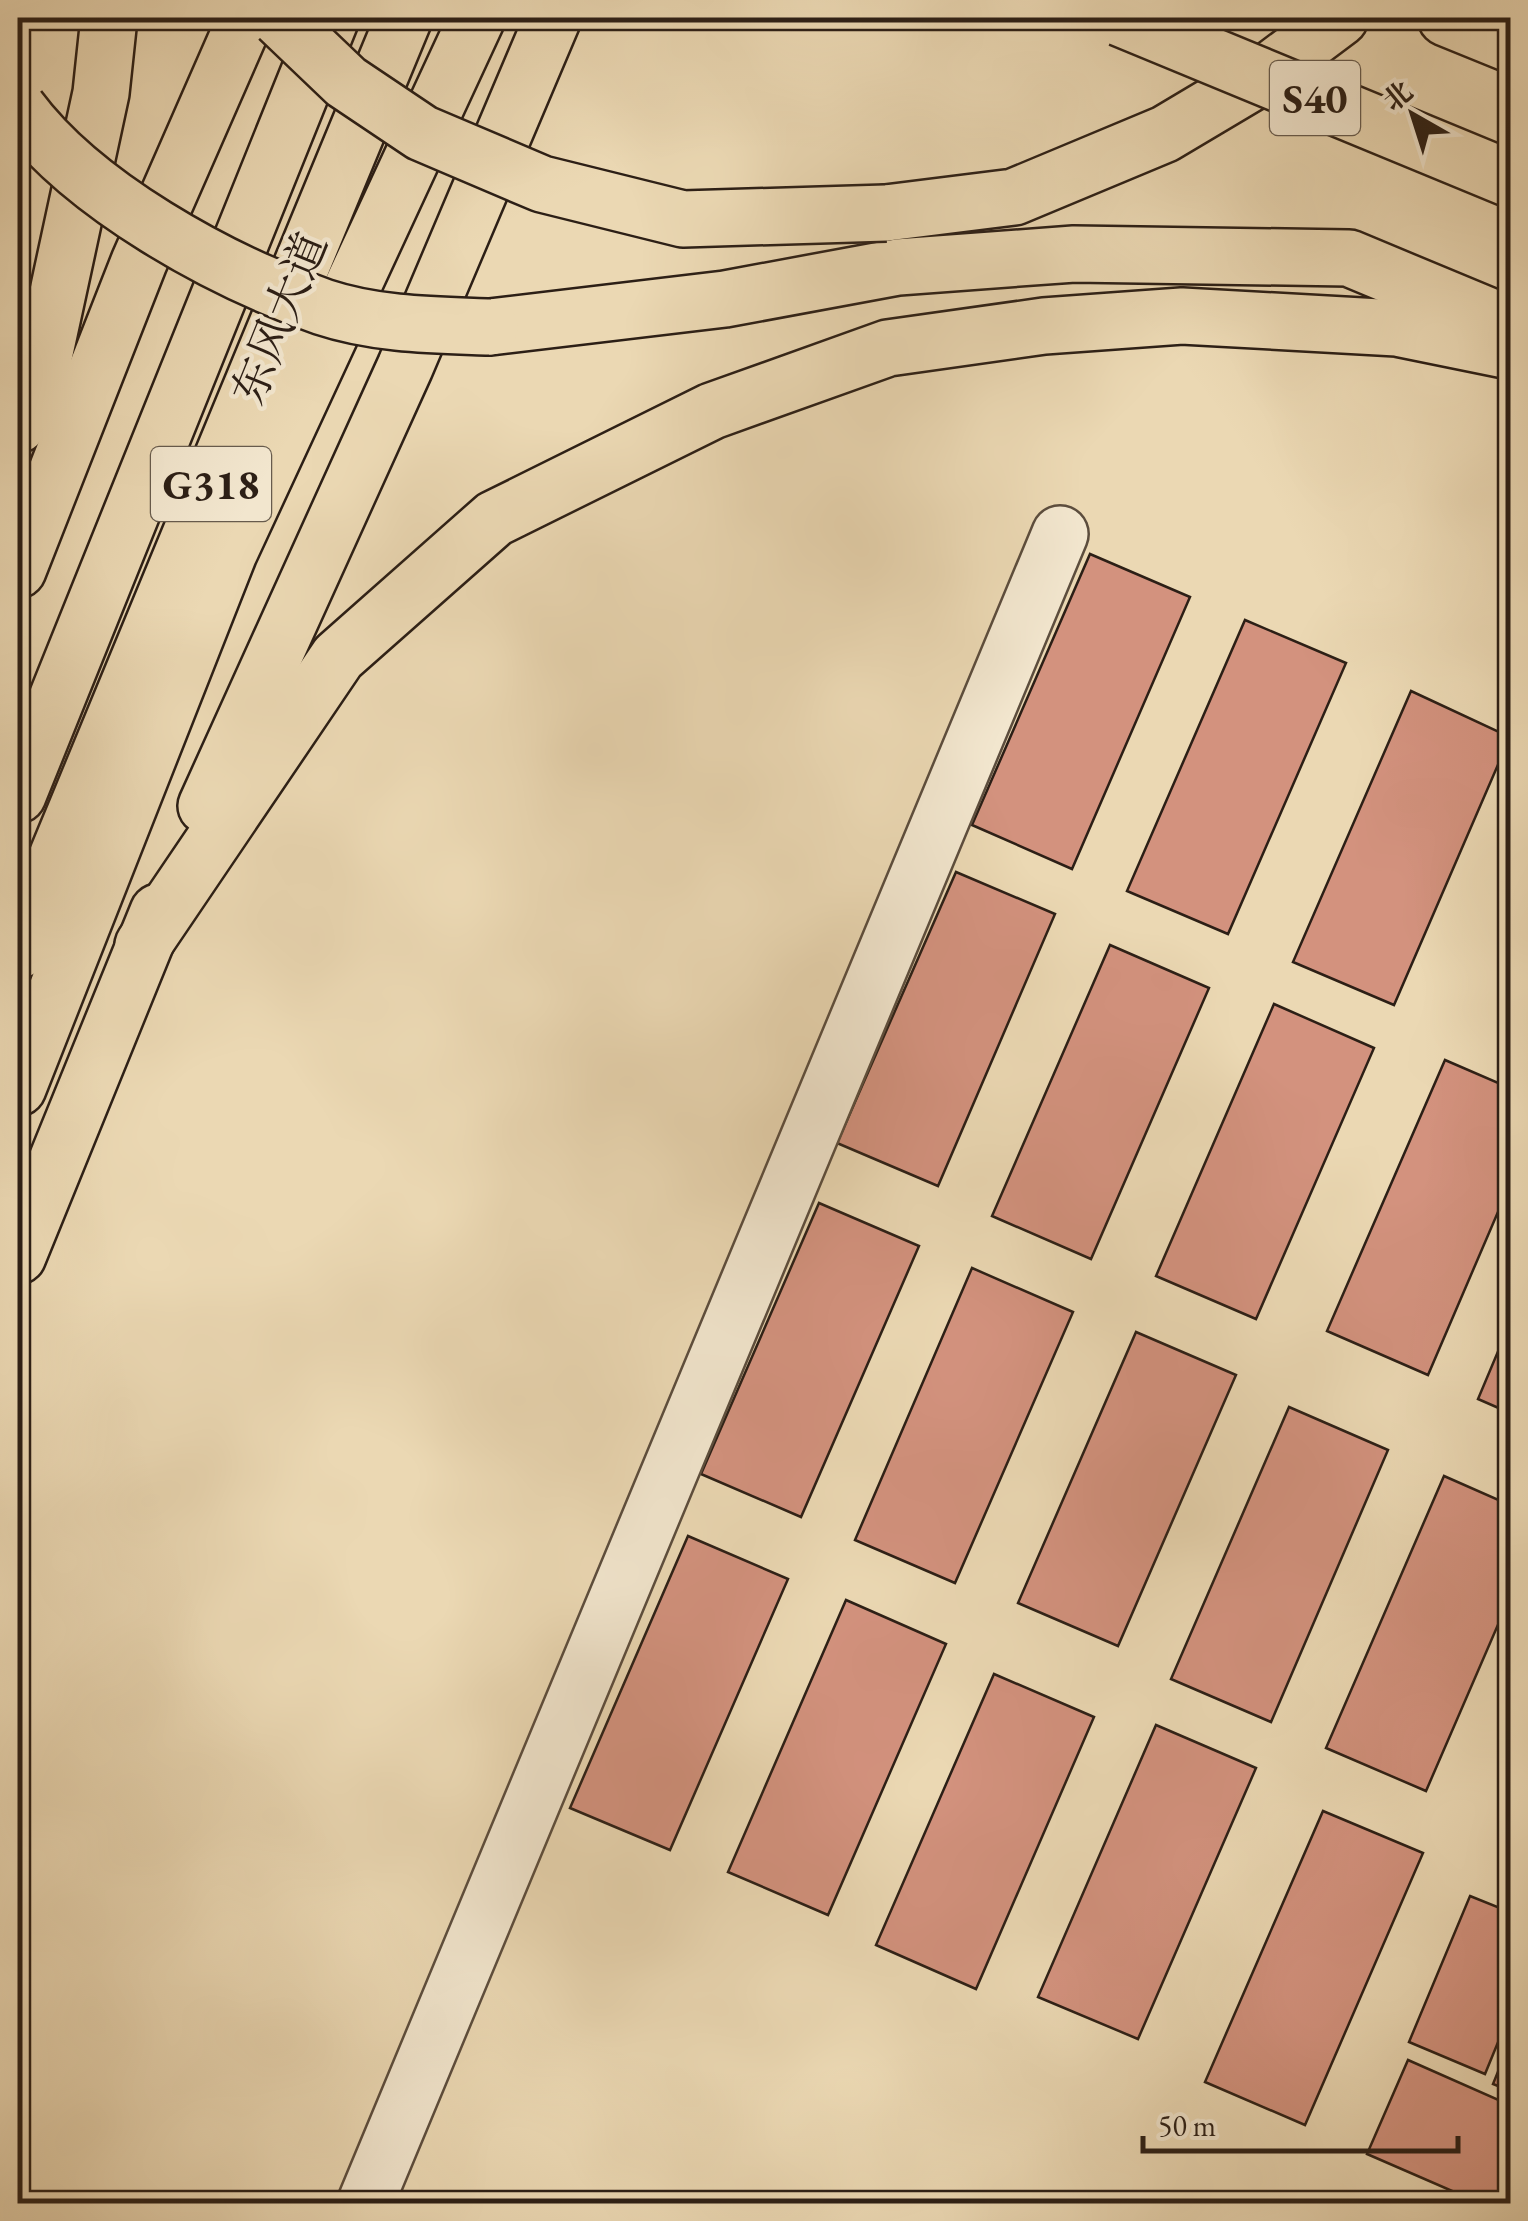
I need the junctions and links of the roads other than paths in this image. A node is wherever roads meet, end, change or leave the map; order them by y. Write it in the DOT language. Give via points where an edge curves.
graph roads {
  1 [pos="109,18"];
  2 [pos="246,18"];
  3 [pos="279,18"];
  4 [pos="331,18"];
  5 [pos="404,18"];
  6 [pos="477,18"];
  7 [pos="553,18"];
  8 [pos="1120,18"];
  9 [pos="1340,18"];
  10 [pos="1446,18"];
  11 [pos="1510,44"];
  12 [pos="18,108"];
  13 [pos="1510,179"];
  14 [pos="1510,325"];
  15 [pos="1510,351"];
  16 [pos="18,425"];
  17 [pos="1060,534"];
  18 [pos="18,570"];
  19 [pos="18,796"];
  20 [pos="143,945"];
  21 [pos="18,951"];
  22 [pos="18,1088"];
  23 [pos="18,1256"];
  24 [pos="365,2204"];
  1 -- 16 [label="main road" via="101,93 41,371"];
  2 -- 18 [label="main road"];
  3 -- 9 [label="main road, bridge" via="346,82 422,133 542,184 683,219 886,212 1014,198 1165,134 1264,75"];
  4 -- 19 [label="main road, 东风大道 / G318, bridge"];
  5 -- 21 [label="main road, 东风大道 / G318, bridge"];
  6 -- 22 [label="main road" via="229,553"];
  7 -- 20 [label="main road" via="405,367"];
  8 -- 13 [label="main road, S40, bridge"];
  10 -- 11 [label="main road"];
  12 -- 14 [label="main road, bridge" via="36,134 194,252 325,308 403,324 490,327 725,299 898,266 1074,254 1349,258"];
  15 -- 20 [label="main road" via="1398,328 1182,316 1044,326 888,348 712,411 494,519 338,657"];
  17 -- 24 [label="lane"];
  20 -- 23 [label="main road"];
}
